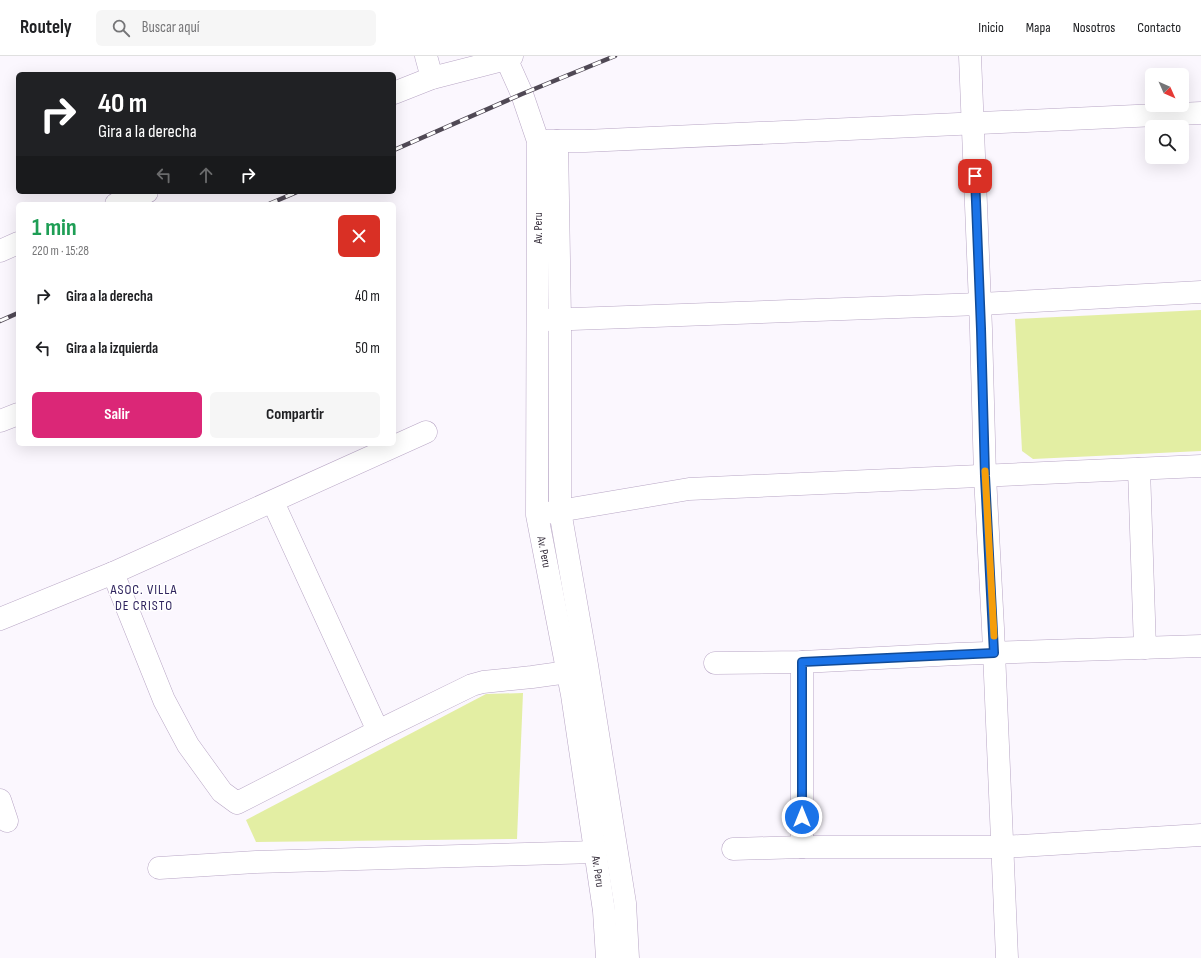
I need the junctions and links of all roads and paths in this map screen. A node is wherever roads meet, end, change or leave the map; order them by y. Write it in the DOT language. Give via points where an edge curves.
graph roads {
  1 [pos="426,56"];
  2 [pos="970,56"];
  3 [pos="508,57"];
  4 [pos="432,78"];
  5 [pos="396,92"];
  6 [pos="1201,113"];
  7 [pos="973,123"];
  8 [pos="548,141"];
  9 [pos="142,194"];
  10 [pos="121,202"];
  11 [pos="16,244"];
  12 [pos="0,251"];
  13 [pos="1201,292"];
  14 [pos="980,304"];
  15 [pos="560,319"];
  16 [pos="538,320"];
  17 [pos="16,415"];
  18 [pos="0,421"];
  19 [pos="426,432"];
  20 [pos="395,446"];
  21 [pos="396,446"];
  22 [pos="1201,466"];
  23 [pos="1139,469"];
  24 [pos="985,476"];
  25 [pos="273,502"];
  26 [pos="560,511"];
  27 [pos="537,515"];
  28 [pos="113,573"];
  29 [pos="0,619"];
  30 [pos="1201,646"];
  31 [pos="1145,648"];
  32 [pos="994,653"];
  33 [pos="802,662"];
  34 [pos="715,663"];
  35 [pos="568,672"];
  36 [pos="378,731"];
  37 [pos="0,800"];
  38 [pos="7,821"];
  39 [pos="1201,835"];
  40 [pos="802,847"];
  41 [pos="1003,847"];
  42 [pos="733,849"];
  43 [pos="596,852"];
  44 [pos="160,868"];
  45 [pos="607,958"];
  46 [pos="628,958"];
  47 [pos="1007,958"];
  1 -- 4 [label="street"];
  2 -- 7 [label="street"];
  3 -- 4 [label="street"];
  3 -- 8 [label="street" via="522,94"];
  4 -- 5 [label="street"];
  6 -- 7 [label="street"];
  7 -- 8 [label="street"];
  7 -- 14 [label="street"];
  8 -- 15 [label="street"];
  8 -- 16 [label="street, Av. Peru"];
  9 -- 10 [label="street"];
  11 -- 12 [label="street"];
  13 -- 14 [label="street"];
  14 -- 15 [label="street"];
  14 -- 24 [label="street"];
  15 -- 16 [label="street"];
  15 -- 26 [label="street"];
  16 -- 27 [label="street, Av. Peru"];
  17 -- 18 [label="street"];
  19 -- 21 [label="street"];
  20 -- 25 [label="street"];
  22 -- 23 [label="street"];
  23 -- 24 [label="street"];
  23 -- 31 [label="street"];
  24 -- 26 [label="street" via="690,488"];
  24 -- 32 [label="street"];
  25 -- 28 [label="street"];
  25 -- 36 [label="street"];
  26 -- 27 [label="street"];
  26 -- 46 [label="street" via="625,903"];
  27 -- 35 [label="street, Av. Peru"];
  28 -- 29 [label="street"];
  28 -- 36 [label="street" via="164,700 188,745 222,792 237,803"];
  30 -- 31 [label="street"];
  31 -- 32 [label="street"];
  32 -- 33 [label="street"];
  32 -- 41 [label="street"];
  33 -- 34 [label="street"];
  33 -- 40 [label="street"];
  35 -- 36 [label="street" via="472,685"];
  35 -- 43 [label="street, Av. Peru"];
  37 -- 38 [label="street"];
  39 -- 41 [label="street"];
  40 -- 41 [label="street"];
  40 -- 42 [label="street"];
  41 -- 47 [label="street"];
  43 -- 44 [label="street" via="256,862"];
  43 -- 45 [label="street, Av. Peru"];
}
